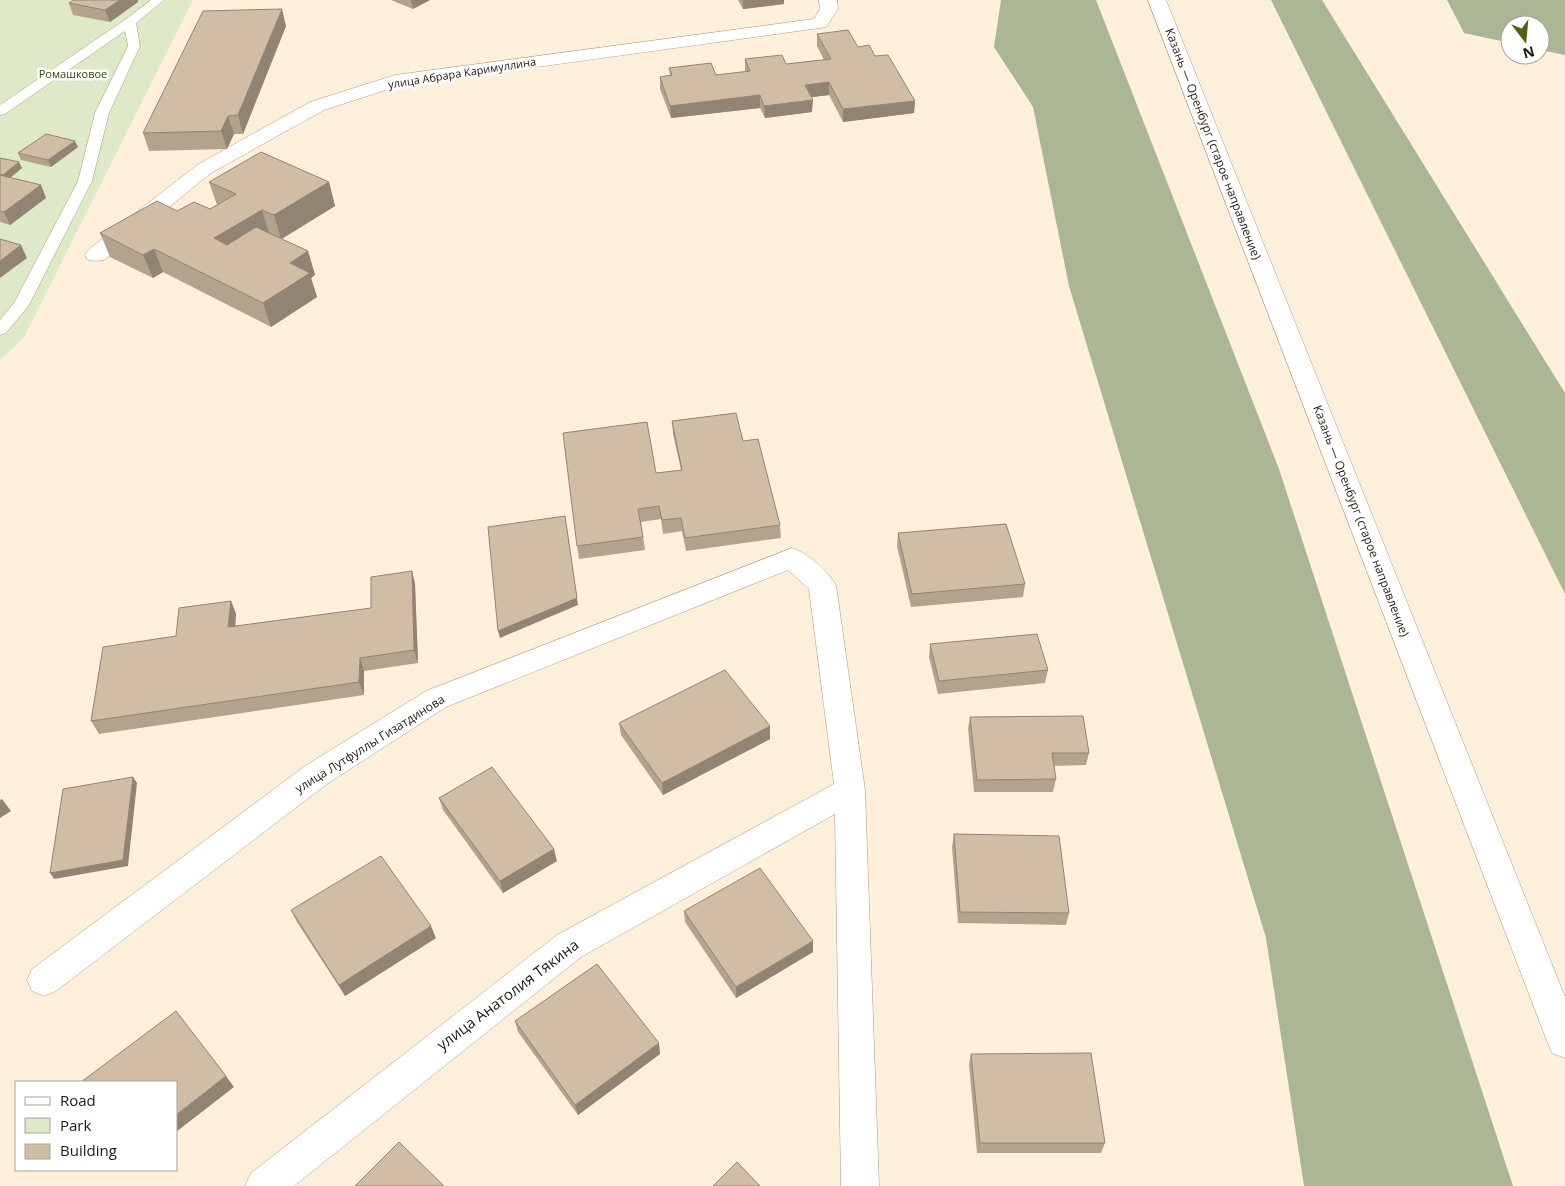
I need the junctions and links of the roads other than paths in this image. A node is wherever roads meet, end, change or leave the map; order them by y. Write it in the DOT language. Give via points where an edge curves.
graph roads {
  1 [pos="158,0"];
  2 [pos="828,0"];
  3 [pos="1157,0"];
  4 [pos="130,22"];
  5 [pos="0,111"];
  6 [pos="96,255"];
  7 [pos="0,330"];
  8 [pos="850,790"];
  9 [pos="44,980"];
  10 [pos="1565,1041"];
  11 [pos="264,1186"];
  12 [pos="860,1186"];
  1 -- 4 [label="lane"];
  2 -- 6 [label="street, улица Абрара Каримуллина" via="829,9 820,23 395,81 317,106 204,169"];
  3 -- 10 [label="street, Казань — Оренбург (старое направление)"];
  4 -- 5 [label="lane"];
  4 -- 7 [label="lane" via="134,46 102,113 85,181 21,305"];
  8 -- 9 [label="street, улица Лутфуллы Гизатдинова" via="822,585 792,558 436,699 316,775"];
  8 -- 11 [label="street, улица Анатолия Тякина" via="569,946"];
  8 -- 12 [label="street"];
}
